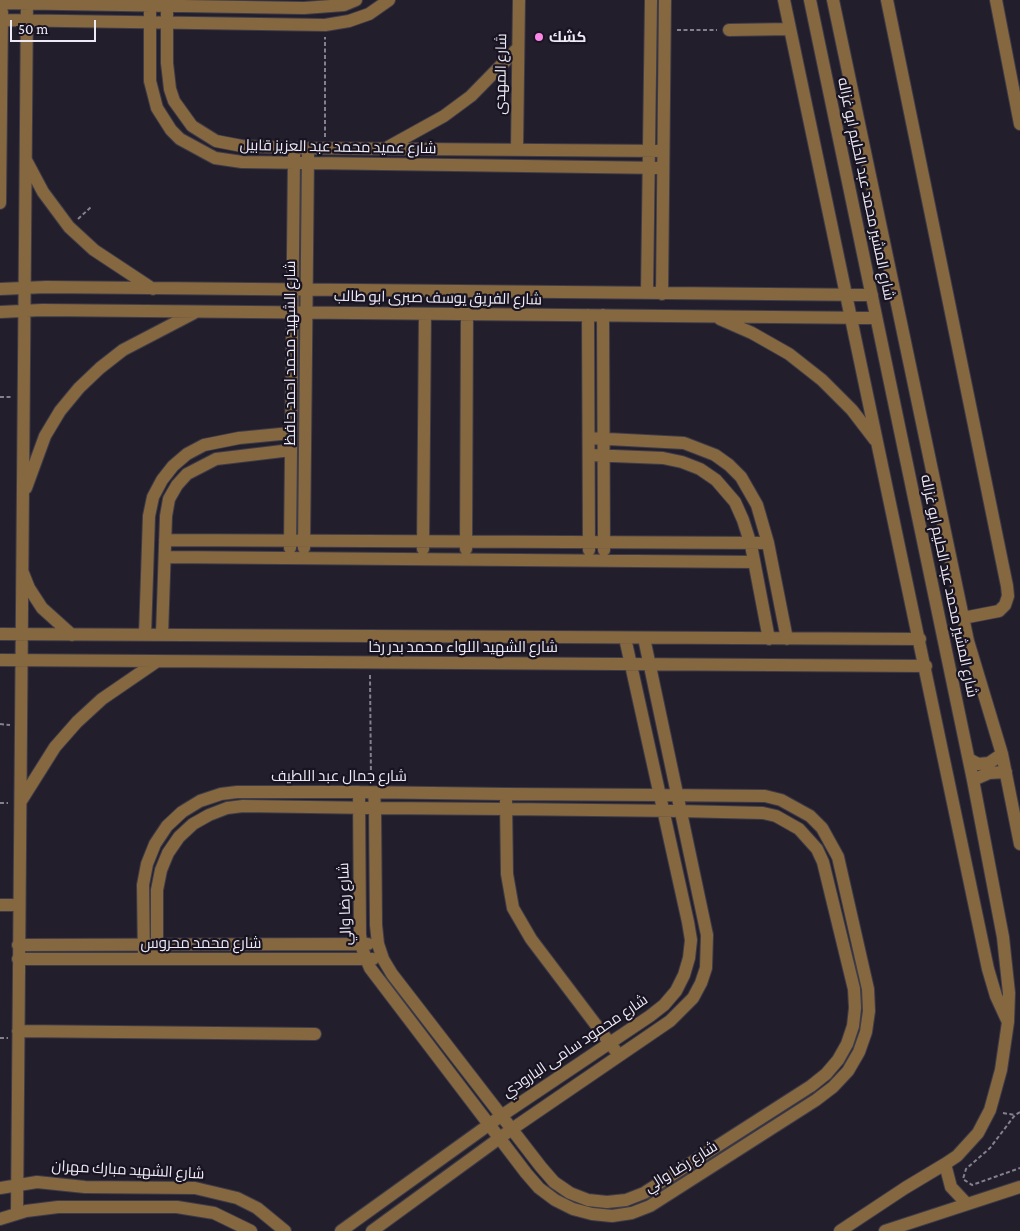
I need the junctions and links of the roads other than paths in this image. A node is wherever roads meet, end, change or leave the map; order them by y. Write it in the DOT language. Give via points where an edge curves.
graph roads {
  1 [pos="356,0"];
  2 [pos="389,0"];
  3 [pos="519,0"];
  4 [pos="651,0"];
  5 [pos="665,0"];
  6 [pos="784,0"];
  7 [pos="833,0"];
  8 [pos="887,0"];
  9 [pos="996,0"];
  10 [pos="1,2"];
  11 [pos="27,2"];
  12 [pos="150,3"];
  13 [pos="167,3"];
  14 [pos="810,3"];
  15 [pos="1,20"];
  16 [pos="27,21"];
  17 [pos="150,23"];
  18 [pos="167,23"];
  19 [pos="790,29"];
  20 [pos="729,30"];
  21 [pos="841,38"];
  22 [pos="818,42"];
  23 [pos="518,48"];
  24 [pos="1020,124"];
  25 [pos="0,131"];
  26 [pos="294,148"];
  27 [pos="308,148"];
  28 [pos="385,148"];
  29 [pos="483,149"];
  30 [pos="517,149"];
  31 [pos="649,150"];
  32 [pos="663,151"];
  33 [pos="26,158"];
  34 [pos="294,163"];
  35 [pos="308,164"];
  36 [pos="483,166"];
  37 [pos="649,168"];
  38 [pos="663,168"];
  39 [pos="0,203"];
  40 [pos="24,288"];
  41 [pos="0,289"];
  42 [pos="153,289"];
  43 [pos="292,291"];
  44 [pos="306,291"];
  45 [pos="647,293"];
  46 [pos="662,294"];
  47 [pos="846,295"];
  48 [pos="872,295"];
  49 [pos="24,311"];
  50 [pos="0,312"];
  51 [pos="197,312"];
  52 [pos="292,312"];
  53 [pos="306,312"];
  54 [pos="425,314"];
  55 [pos="467,314"];
  56 [pos="588,315"];
  57 [pos="603,316"];
  58 [pos="713,316"];
  59 [pos="852,318"];
  60 [pos="876,318"];
  61 [pos="291,433"];
  62 [pos="589,438"];
  63 [pos="604,438"];
  64 [pos="878,444"];
  65 [pos="291,450"];
  66 [pos="589,455"];
  67 [pos="604,455"];
  68 [pos="22,500"];
  69 [pos="165,540"];
  70 [pos="290,541"];
  71 [pos="304,541"];
  72 [pos="424,542"];
  73 [pos="466,542"];
  74 [pos="589,543"];
  75 [pos="604,543"];
  76 [pos="768,544"];
  77 [pos="751,545"];
  78 [pos="165,556"];
  79 [pos="290,558"];
  80 [pos="304,558"];
  81 [pos="424,559"];
  82 [pos="466,559"];
  83 [pos="590,560"];
  84 [pos="604,560"];
  85 [pos="754,562"];
  86 [pos="21,566"];
  87 [pos="963,618"];
  88 [pos="0,634"];
  89 [pos="20,634"];
  90 [pos="72,635"];
  91 [pos="145,635"];
  92 [pos="162,635"];
  93 [pos="625,638"];
  94 [pos="644,638"];
  95 [pos="769,639"];
  96 [pos="787,639"];
  97 [pos="920,639"];
  98 [pos="0,660"];
  99 [pos="20,660"];
  100 [pos="157,661"];
  101 [pos="631,664"];
  102 [pos="650,665"];
  103 [pos="926,666"];
  104 [pos="1002,754"];
  105 [pos="969,759"];
  106 [pos="1006,772"];
  107 [pos="973,780"];
  108 [pos="368,792"];
  109 [pos="506,794"];
  110 [pos="659,794"];
  111 [pos="676,795"];
  112 [pos="19,803"];
  113 [pos="360,807"];
  114 [pos="375,808"];
  115 [pos="506,809"];
  116 [pos="663,811"];
  117 [pos="680,811"];
  118 [pos="1020,844"];
  119 [pos="848,902"];
  120 [pos="0,905"];
  121 [pos="18,905"];
  122 [pos="834,906"];
  123 [pos="144,944"];
  124 [pos="157,944"];
  125 [pos="362,944"];
  126 [pos="378,944"];
  127 [pos="18,945"];
  128 [pos="18,959"];
  129 [pos="144,959"];
  130 [pos="157,959"];
  131 [pos="366,959"];
  132 [pos="383,959"];
  133 [pos="1008,1022"];
  134 [pos="18,1031"];
  135 [pos="315,1034"];
  136 [pos="609,1043"];
  137 [pos="619,1056"];
  138 [pos="501,1116"];
  139 [pos="754,1122"];
  140 [pos="489,1124"];
  141 [pos="512,1129"];
  142 [pos="763,1135"];
  143 [pos="499,1138"];
  144 [pos="945,1164"];
  145 [pos="415,1177"];
  146 [pos="17,1184"];
  147 [pos="1020,1187"];
  148 [pos="0,1188"];
  149 [pos="426,1191"];
  150 [pos="966,1204"];
  151 [pos="17,1213"];
  152 [pos="0,1219"];
  153 [pos="250,1231"];
  154 [pos="285,1231"];
  155 [pos="340,1231"];
  156 [pos="372,1231"];
  157 [pos="840,1231"];
  158 [pos="885,1231"];
  1 -- 13 [label="street" via="325,7"];
  2 -- 18 [label="street" via="370,14 349,22 325,25"];
  3 -- 23 [label="street, شارع المهدى"];
  4 -- 31 [label="street"];
  5 -- 32 [label="street"];
  6 -- 19 [label="street"];
  7 -- 14 [label="street" via="825,12 817,11"];
  7 -- 21 [label="street, شارع المشير محمد عبد الحليم ابو غزاله"];
  8 -- 87 [label="street" via="1007,586 1008,596 999,611"];
  9 -- 24 [label="street"];
  10 -- 11 [label="street"];
  10 -- 15 [label="street"];
  11 -- 12 [label="street"];
  11 -- 16 [label="street"];
  12 -- 13 [label="street"];
  12 -- 17 [label="street, شارع عميد محمد عبد العزيز قابيل"];
  13 -- 18 [label="street, شارع عميد محمد عبد العزيز قابيل"];
  14 -- 22 [label="street, شارع المشير محمد عبد الحليم ابو غزاله"];
  15 -- 16 [label="street"];
  15 -- 25 [label="street"];
  16 -- 17 [label="street"];
  16 -- 33 [label="street"];
  17 -- 18 [label="street"];
  17 -- 34 [label="street, شارع عميد محمد عبد العزيز قابيل" via="153,95 171,130 191,146 216,158"];
  18 -- 26 [label="street, شارع عميد محمد عبد العزيز قابيل" via="170,89 174,101 192,126 216,141 229,144"];
  19 -- 20 [label="street"];
  19 -- 47 [label="street"];
  21 -- 22 [label="street" via="829,32"];
  21 -- 87 [label="street, شارع المشير محمد عبد الحليم ابو غزاله"];
  22 -- 48 [label="street, شارع المشير محمد عبد الحليم ابو غزاله"];
  23 -- 28 [label="street" via="496,73 451,111"];
  23 -- 30 [label="street, شارع المهدى"];
  25 -- 39 [label="street"];
  26 -- 27 [label="street, شارع عميد محمد عبد العزيز قابيل"];
  26 -- 34 [label="street, شارع الشهيد محمد احمد حافظ"];
  27 -- 28 [label="street, شارع عميد محمد عبد العزيز قابيل"];
  27 -- 35 [label="street, شارع الشهيد محمد احمد حافظ"];
  28 -- 29 [label="street, شارع عميد محمد عبد العزيز قابيل"];
  29 -- 30 [label="street, شارع عميد محمد عبد العزيز قابيل"];
  29 -- 36 [label="street"];
  30 -- 31 [label="street, شارع عميد محمد عبد العزيز قابيل"];
  31 -- 32 [label="street, شارع عميد محمد عبد العزيز قابيل"];
  31 -- 37 [label="street"];
  32 -- 38 [label="street"];
  33 -- 40 [label="street"];
  33 -- 42 [label="street" via="43,192 69,227 94,250"];
  34 -- 35 [label="street, شارع عميد محمد عبد العزيز قابيل"];
  34 -- 43 [label="street, شارع الشهيد محمد احمد حافظ"];
  35 -- 36 [label="street, شارع عميد محمد عبد العزيز قابيل"];
  35 -- 44 [label="street, شارع الشهيد محمد احمد حافظ"];
  36 -- 37 [label="street, شارع عميد محمد عبد العزيز قابيل"];
  37 -- 38 [label="street, شارع عميد محمد عبد العزيز قابيل"];
  37 -- 45 [label="street"];
  38 -- 46 [label="street"];
  40 -- 41 [label="street, شارع الفريق يوسف صبرى ابو طالب"];
  40 -- 42 [label="street, شارع الفريق يوسف صبرى ابو طالب"];
  40 -- 49 [label="street"];
  42 -- 43 [label="street, شارع الفريق يوسف صبرى ابو طالب"];
  43 -- 44 [label="street, شارع الفريق يوسف صبرى ابو طالب"];
  43 -- 52 [label="street, شارع الشهيد محمد احمد حافظ"];
  44 -- 45 [label="street, شارع الفريق يوسف صبرى ابو طالب"];
  44 -- 53 [label="street, شارع الشهيد محمد احمد حافظ"];
  45 -- 46 [label="street, شارع الفريق يوسف صبرى ابو طالب"];
  46 -- 47 [label="street, شارع الفريق يوسف صبرى ابو طالب"];
  47 -- 48 [label="street, شارع الفريق يوسف صبرى ابو طالب"];
  47 -- 59 [label="street"];
  48 -- 60 [label="street, شارع المشير محمد عبد الحليم ابو غزاله"];
  49 -- 50 [label="street, شارع الفريق يوسف صبرى ابو طالب"];
  49 -- 51 [label="street, شارع الفريق يوسف صبرى ابو طالب"];
  49 -- 68 [label="street"];
  51 -- 52 [label="street, شارع الفريق يوسف صبرى ابو طالب"];
  51 -- 68 [label="street" via="123,350 79,388 60,411 46,436"];
  52 -- 53 [label="street, شارع الفريق يوسف صبرى ابو طالب"];
  52 -- 61 [label="street, شارع الشهيد محمد احمد حافظ"];
  53 -- 54 [label="street, شارع الفريق يوسف صبرى ابو طالب"];
  53 -- 71 [label="street, شارع الشهيد محمد احمد حافظ"];
  54 -- 55 [label="street, شارع الفريق يوسف صبرى ابو طالب"];
  54 -- 72 [label="street"];
  55 -- 56 [label="street, شارع الفريق يوسف صبرى ابو طالب"];
  55 -- 73 [label="street"];
  56 -- 57 [label="street, شارع الفريق يوسف صبرى ابو طالب"];
  56 -- 62 [label="street"];
  57 -- 58 [label="street, شارع الفريق يوسف صبرى ابو طالب"];
  57 -- 63 [label="street"];
  58 -- 59 [label="street, شارع الفريق يوسف صبرى ابو طالب"];
  58 -- 64 [label="street" via="752,333 802,364 852,410"];
  59 -- 60 [label="street, شارع الفريق يوسف صبرى ابو طالب"];
  59 -- 64 [label="street"];
  60 -- 105 [label="street, شارع المشير محمد عبد الحليم ابو غزاله"];
  61 -- 65 [label="street, شارع الشهيد محمد احمد حافظ"];
  61 -- 91 [label="street" via="239,438 204,446 187,454 162,480 153,497 149,516"];
  62 -- 63 [label="street"];
  62 -- 66 [label="street"];
  63 -- 67 [label="street"];
  63 -- 76 [label="street" via="684,443 715,455 729,465 750,490"];
  64 -- 97 [label="street"];
  65 -- 69 [label="street" via="216,459 187,474 170,499"];
  65 -- 70 [label="street, شارع الشهيد محمد احمد حافظ"];
  66 -- 67 [label="street"];
  66 -- 74 [label="street"];
  67 -- 75 [label="street"];
  67 -- 77 [label="street" via="663,458 700,469 716,480 735,502"];
  68 -- 86 [label="street"];
  69 -- 70 [label="street"];
  69 -- 78 [label="street"];
  70 -- 71 [label="street"];
  70 -- 79 [label="street, شارع الشهيد محمد احمد حافظ"];
  71 -- 72 [label="street"];
  71 -- 80 [label="street, شارع الشهيد محمد احمد حافظ"];
  72 -- 73 [label="street"];
  72 -- 81 [label="street"];
  73 -- 74 [label="street"];
  73 -- 82 [label="street"];
  74 -- 75 [label="street"];
  74 -- 83 [label="street"];
  75 -- 77 [label="street"];
  75 -- 84 [label="street"];
  76 -- 77 [label="street"];
  76 -- 96 [label="street"];
  77 -- 85 [label="street"];
  78 -- 79 [label="street"];
  78 -- 92 [label="street"];
  79 -- 80 [label="street"];
  80 -- 81 [label="street"];
  81 -- 82 [label="street"];
  82 -- 83 [label="street"];
  83 -- 84 [label="street"];
  84 -- 85 [label="street"];
  85 -- 95 [label="street"];
  86 -- 89 [label="street"];
  86 -- 90 [label="street" via="29,588 42,608"];
  87 -- 104 [label="street, شارع المشير محمد عبد الحليم ابو غزاله"];
  88 -- 89 [label="street, شارع الشهيد اللواء محمد بدر رخا"];
  89 -- 90 [label="street, شارع الشهيد اللواء محمد بدر رخا"];
  89 -- 99 [label="street"];
  90 -- 91 [label="street, شارع الشهيد اللواء محمد بدر رخا"];
  91 -- 92 [label="street, شارع الشهيد اللواء محمد بدر رخا"];
  92 -- 93 [label="street, شارع الشهيد اللواء محمد بدر رخا"];
  93 -- 94 [label="street, شارع الشهيد اللواء محمد بدر رخا"];
  93 -- 101 [label="street, شارع محمود سامى البارودي"];
  94 -- 95 [label="street, شارع الشهيد اللواء محمد بدر رخا"];
  94 -- 102 [label="street"];
  95 -- 96 [label="street, شارع الشهيد اللواء محمد بدر رخا"];
  96 -- 97 [label="street, شارع الشهيد اللواء محمد بدر رخا"];
  97 -- 103 [label="street"];
  98 -- 99 [label="street, شارع الشهيد اللواء محمد بدر رخا"];
  99 -- 100 [label="street, شارع الشهيد اللواء محمد بدر رخا"];
  99 -- 112 [label="street"];
  100 -- 101 [label="street, شارع الشهيد اللواء محمد بدر رخا"];
  100 -- 112 [label="street" via="102,699 77,722 55,747"];
  101 -- 102 [label="street, شارع الشهيد اللواء محمد بدر رخا"];
  101 -- 110 [label="street, شارع محمود سامى البارودي"];
  102 -- 103 [label="street, شارع الشهيد اللواء محمد بدر رخا"];
  102 -- 111 [label="street"];
  103 -- 133 [label="street" via="988,969"];
  104 -- 105 [label="street" via="984,764"];
  104 -- 106 [label="street, شارع المشير محمد عبد الحليم ابو غزاله"];
  105 -- 107 [label="street, شارع المشير محمد عبد الحليم ابو غزاله"];
  106 -- 107 [label="street" via="989,773"];
  106 -- 118 [label="street, شارع المشير محمد عبد الحليم ابو غزاله"];
  107 -- 133 [label="street, شارع المشير محمد عبد الحليم ابو غزاله" via="1003,937 1009,993"];
  108 -- 109 [label="street, شارع جمال عبد اللطيف"];
  108 -- 113 [label="street, شارع رضا والي"];
  108 -- 114 [label="street, شارع رضا والي"];
  108 -- 123 [label="street, شارع جمال عبد اللطيف" via="237,792 200,801 182,812 167,826 147,864 143,885"];
  109 -- 110 [label="street, شارع جمال عبد اللطيف"];
  109 -- 115 [label="street"];
  110 -- 111 [label="street, شارع رضا والي"];
  110 -- 116 [label="street, شارع محمود سامى البارودي"];
  111 -- 117 [label="street"];
  111 -- 119 [label="street, شارع رضا والي" via="765,796 796,807 822,828 831,842 838,857"];
  112 -- 121 [label="street"];
  113 -- 114 [label="street, شارع جمال عبد اللطيف"];
  113 -- 124 [label="street, شارع جمال عبد اللطيف" via="243,806 209,815 193,824 168,852 161,870 157,890"];
  113 -- 125 [label="street, شارع رضا والي"];
  114 -- 115 [label="street, شارع جمال عبد اللطيف"];
  114 -- 126 [label="street, شارع رضا والي"];
  115 -- 116 [label="street, شارع جمال عبد اللطيف"];
  115 -- 136 [label="street" via="507,874 514,908 531,939"];
  116 -- 117 [label="street, شارع رضا والي"];
  116 -- 136 [label="street, شارع محمود سامى البارودي" via="688,922 689,958 676,991 664,1005"];
  117 -- 122 [label="street, شارع رضا والي" via="763,813 788,822 817,849 824,862"];
  117 -- 137 [label="street" via="707,935 706,968 693,998 683,1010"];
  119 -- 122 [label="street"];
  119 -- 142 [label="street, شارع رضا والي" via="868,989 869,1010 861,1046 848,1071 833,1087"];
  120 -- 121 [label="street"];
  121 -- 127 [label="street"];
  122 -- 139 [label="street, شارع رضا والي" via="854,989 853,1026 847,1044 826,1074"];
  123 -- 124 [label="street, شارع محمد محروس"];
  123 -- 127 [label="street, شارع محمد محروس"];
  123 -- 129 [label="street, شارع جمال عبد اللطيف"];
  124 -- 125 [label="street, شارع محمد محروس"];
  124 -- 130 [label="street, شارع جمال عبد اللطيف"];
  125 -- 126 [label="street, شارع محمد محروس"];
  125 -- 131 [label="street, شارع رضا والي"];
  126 -- 132 [label="street, شارع رضا والي"];
  127 -- 128 [label="street"];
  128 -- 129 [label="street, شارع محمد محروس"];
  128 -- 134 [label="street"];
  129 -- 130 [label="street, شارع محمد محروس"];
  130 -- 131 [label="street, شارع محمد محروس"];
  131 -- 132 [label="street, شارع محمد محروس"];
  131 -- 140 [label="street, شارع رضا والي" via="375,978"];
  132 -- 138 [label="street, شارع رضا والي"];
  133 -- 144 [label="street, شارع المشير محمد عبد الحليم ابو غزاله" via="1001,1070 990,1110 968,1144"];
  134 -- 135 [label="street"];
  134 -- 146 [label="street"];
  136 -- 137 [label="street"];
  136 -- 138 [label="street, شارع محمود سامى البارودي"];
  137 -- 141 [label="street"];
  138 -- 140 [label="street, شارع محمود سامى البارودي"];
  138 -- 141 [label="street, شارع رضا والي"];
  139 -- 141 [label="street, شارع رضا والي" via="644,1193 626,1200 607,1202 588,1200 554,1182"];
  139 -- 142 [label="street"];
  140 -- 143 [label="street, شارع رضا والي"];
  140 -- 145 [label="street, شارع محمود سامى البارودي"];
  141 -- 143 [label="street"];
  142 -- 143 [label="street, شارع رضا والي" via="650,1206 612,1216 573,1209 555,1200 539,1188"];
  143 -- 149 [label="street"];
  144 -- 150 [label="street" via="951,1187"];
  144 -- 157 [label="street, شارع المشير محمد عبد الحليم ابو غزاله"];
  145 -- 149 [label="street"];
  145 -- 155 [label="street, شارع محمود سامى البارودي"];
  146 -- 148 [label="street, شارع الشهيد مبارك مهران"];
  146 -- 151 [label="street"];
  146 -- 154 [label="street, شارع الشهيد مبارك مهران" via="177,1187 216,1192 257,1208"];
  147 -- 150 [label="street"];
  149 -- 156 [label="street"];
  150 -- 158 [label="street"];
  151 -- 152 [label="street"];
  151 -- 153 [label="street" via="74,1207 177,1207 214,1214"];
}
